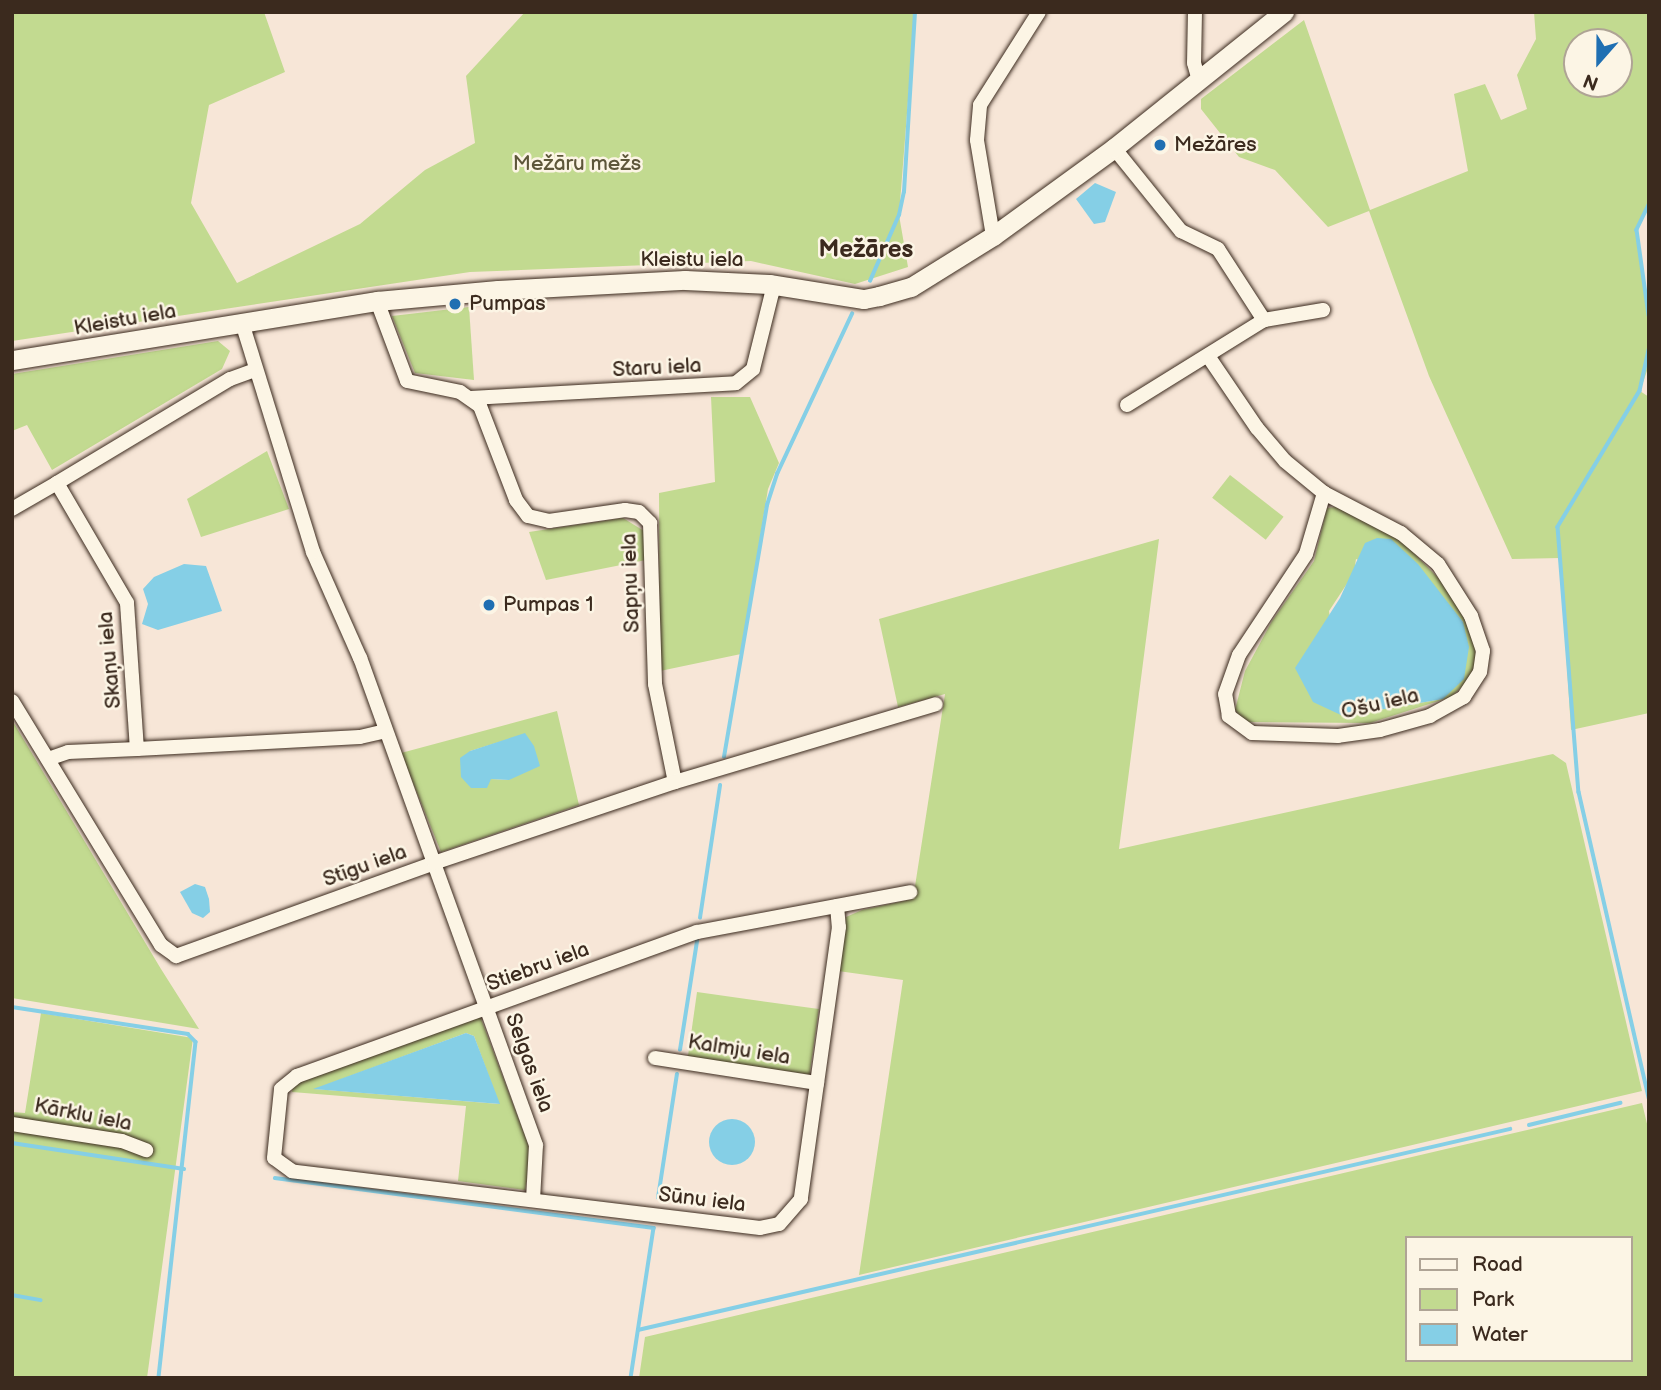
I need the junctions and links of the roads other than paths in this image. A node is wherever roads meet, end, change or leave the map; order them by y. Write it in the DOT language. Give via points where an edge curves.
graph roads {
  1 [pos="1039,12"];
  2 [pos="1195,12"];
  3 [pos="1283,12"];
  4 [pos="1199,80"];
  5 [pos="1114,148"];
  6 [pos="993,236"];
  7 [pos="769,284"];
  8 [pos="377,301"];
  9 [pos="1323,310"];
  10 [pos="1264,320"];
  11 [pos="242,323"];
  12 [pos="1208,356"];
  13 [pos="12,360"];
  14 [pos="255,370"];
  15 [pos="471,398"];
  16 [pos="1127,405"];
  17 [pos="57,482"];
  18 [pos="1324,494"];
  19 [pos="12,509"];
  20 [pos="12,701"];
  21 [pos="936,704"];
  22 [pos="385,731"];
  23 [pos="137,749"];
  24 [pos="48,760"];
  25 [pos="675,782"];
  26 [pos="434,863"];
  27 [pos="910,892"];
  28 [pos="837,906"];
  29 [pos="487,1007"];
  30 [pos="655,1058"];
  31 [pos="817,1083"];
  32 [pos="12,1124"];
  33 [pos="146,1150"];
  34 [pos="292,1171"];
  35 [pos="533,1200"];
  1 -- 6 [label="street" via="980,105 977,140"];
  2 -- 4 [label="street" via="1194,63"];
  3 -- 4 [label="street, Kleistu iela"];
  4 -- 5 [label="street, Kleistu iela"];
  5 -- 6 [label="street, Kleistu iela"];
  5 -- 10 [label="street" via="1181,231 1218,249"];
  6 -- 7 [label="street, Kleistu iela" via="911,287 872,298"];
  7 -- 8 [label="street, Kleistu iela" via="672,281"];
  7 -- 15 [label="street, Staru iela" via="772,293 753,369 736,383"];
  8 -- 11 [label="street, Kleistu iela"];
  8 -- 15 [label="street" via="407,381"];
  9 -- 10 [label="street"];
  10 -- 12 [label="street"];
  11 -- 13 [label="street, Kleistu iela"];
  11 -- 14 [label="street, Stīgu iela"];
  12 -- 16 [label="street"];
  12 -- 18 [label="street, Ošu iela" via="1273,450"];
  14 -- 17 [label="street" via="230,379"];
  14 -- 22 [label="street, Stīgu iela" via="316,561 355,646"];
  15 -- 25 [label="street, Sapņu iela" via="484,413 516,499 528,516 549,521 625,510 639,512 650,523 655,684"];
  17 -- 19 [label="street"];
  17 -- 23 [label="street, Skaņu iela" via="118,580 127,603"];
  18 -- 18 [label="street, Ošu iela" via="1392,527 1438,564 1479,631 1483,651 1480,672 1464,697 1380,730 1338,736 1251,733 1229,716 1225,694 1239,655 1306,554"];
  20 -- 24 [label="street, Stīgu iela"];
  21 -- 25 [label="street"];
  22 -- 23 [label="street" via="360,737"];
  22 -- 26 [label="street, Stīgu iela"];
  23 -- 24 [label="street" via="68,752"];
  24 -- 26 [label="street, Stīgu iela" via="161,945 176,956"];
  25 -- 26 [label="street"];
  26 -- 29 [label="street, Selgas iela"];
  27 -- 28 [label="street, Stiebru iela"];
  28 -- 29 [label="street, Stiebru iela" via="697,932"];
  28 -- 31 [label="street, Sūnu iela" via="839,927"];
  29 -- 34 [label="street, Stiebru iela" via="284,1084 272,1154 278,1165"];
  29 -- 35 [label="street, Selgas iela" via="536,1145"];
  30 -- 31 [label="street, Kalmju iela"];
  31 -- 35 [label="street, Sūnu iela" via="801,1199 779,1224 760,1228"];
  32 -- 33 [label="street, Kārklu iela" via="121,1141"];
  34 -- 35 [label="street, Sūnu iela"];
}
